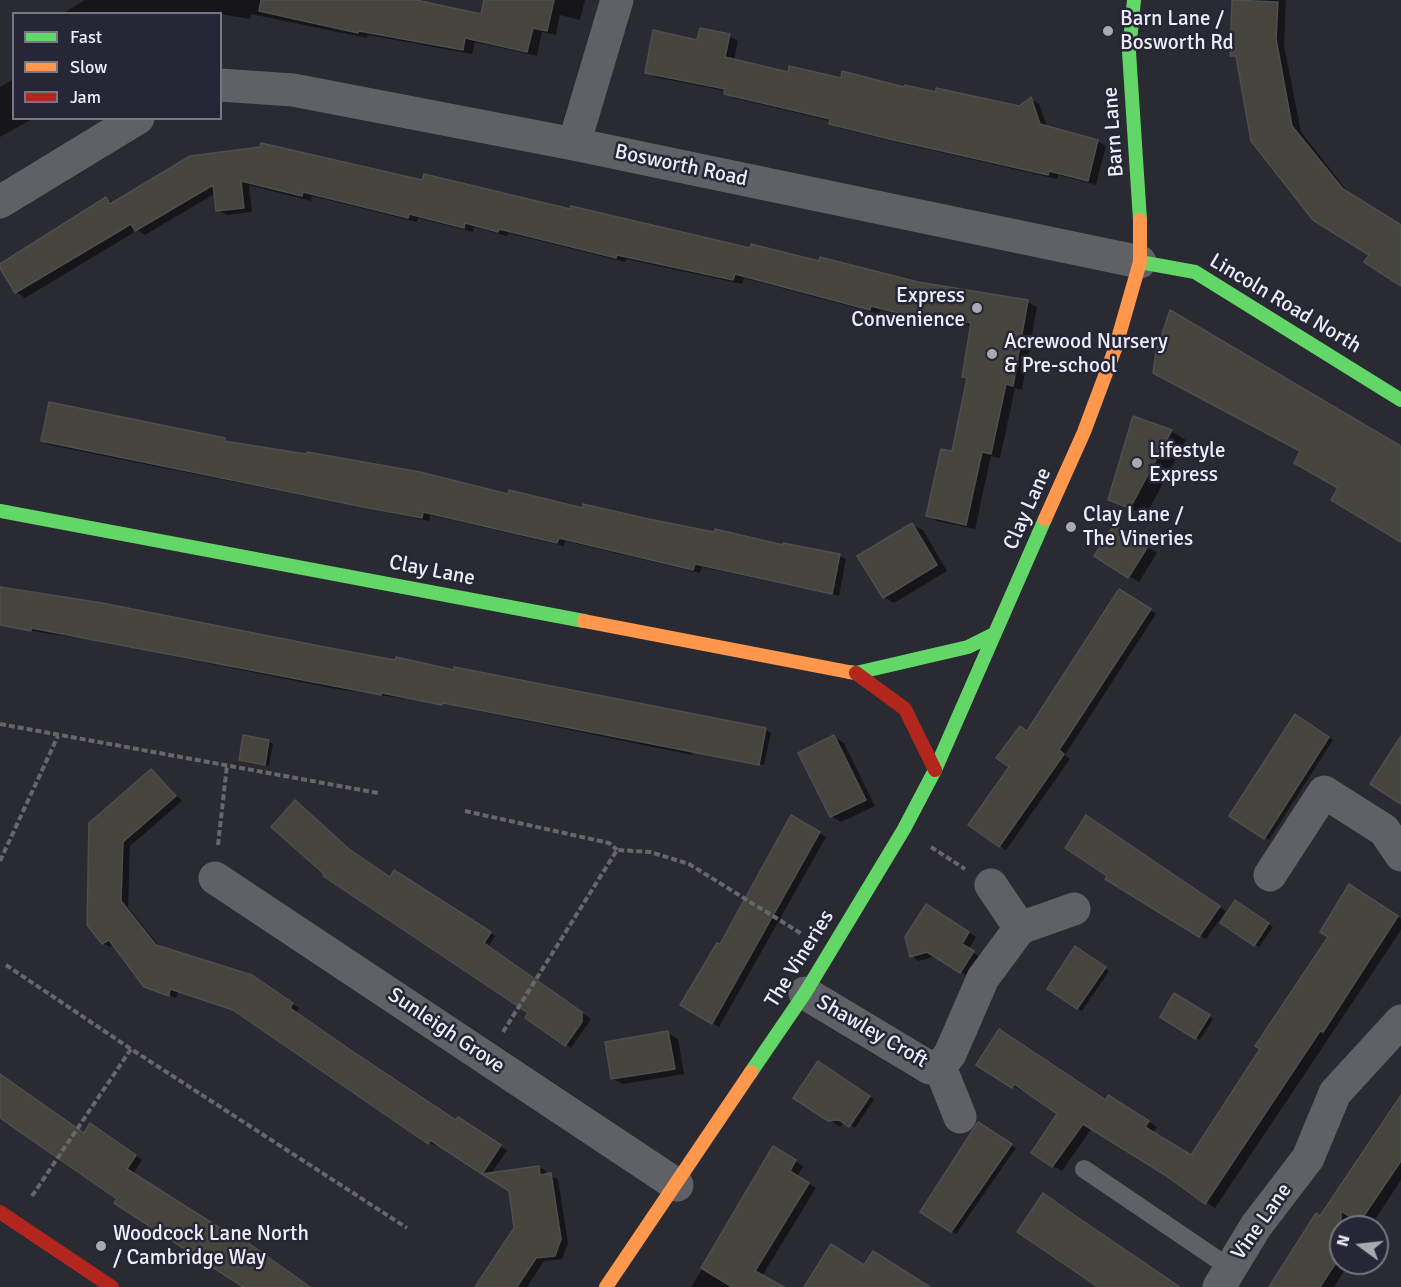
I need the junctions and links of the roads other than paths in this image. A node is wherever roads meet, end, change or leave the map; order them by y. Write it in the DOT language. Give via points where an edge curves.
graph roads {
  1 [pos="616,0"];
  2 [pos="1134,0"];
  3 [pos="222,85"];
  4 [pos="135,120"];
  5 [pos="574,144"];
  6 [pos="0,202"];
  7 [pos="1140,262"];
  8 [pos="1401,400"];
  9 [pos="0,512"];
  10 [pos="994,634"];
  11 [pos="856,673"];
  12 [pos="935,770"];
  13 [pos="1401,855"];
  14 [pos="1270,875"];
  15 [pos="215,878"];
  16 [pos="991,885"];
  17 [pos="1074,909"];
  18 [pos="1020,928"];
  19 [pos="805,993"];
  20 [pos="1401,1021"];
  21 [pos="940,1067"];
  22 [pos="960,1117"];
  23 [pos="1084,1169"];
  24 [pos="677,1185"];
  25 [pos="0,1212"];
  26 [pos="1225,1278"];
  27 [pos="112,1287"];
  28 [pos="606,1287"];
  1 -- 5 [label="street"];
  2 -- 7 [label="street, Barn Lane" via="1129,52"];
  3 -- 5 [label="street, Bosworth Road" via="293,90"];
  4 -- 6 [label="street"];
  5 -- 7 [label="street, Bosworth Road"];
  7 -- 8 [label="street, Lincoln Road North" via="1195,272"];
  7 -- 10 [label="street, Clay Lane" via="1084,432"];
  9 -- 11 [label="street, Clay Lane"];
  10 -- 11 [label="street, Clay Lane" via="968,647"];
  10 -- 12 [label="street, The Vineries"];
  11 -- 12 [label="street, Clay Lane" via="905,709"];
  12 -- 19 [label="street, The Vineries" via="904,830"];
  13 -- 14 [label="street" via="1384,830 1324,792"];
  15 -- 24 [label="street, Sunleigh Grove"];
  16 -- 18 [label="street"];
  17 -- 18 [label="street"];
  18 -- 21 [label="street, Shawley Croft" via="983,978 950,1054"];
  19 -- 21 [label="street, Shawley Croft" via="930,1068"];
  19 -- 24 [label="street, The Vineries"];
  20 -- 26 [label="street, Vine Lane" via="1335,1093 1308,1158 1256,1226"];
  21 -- 22 [label="street, Shawley Croft"];
  23 -- 26 [label="lane"];
  24 -- 28 [label="street, The Vineries"];
  25 -- 27 [label="street"];
}
